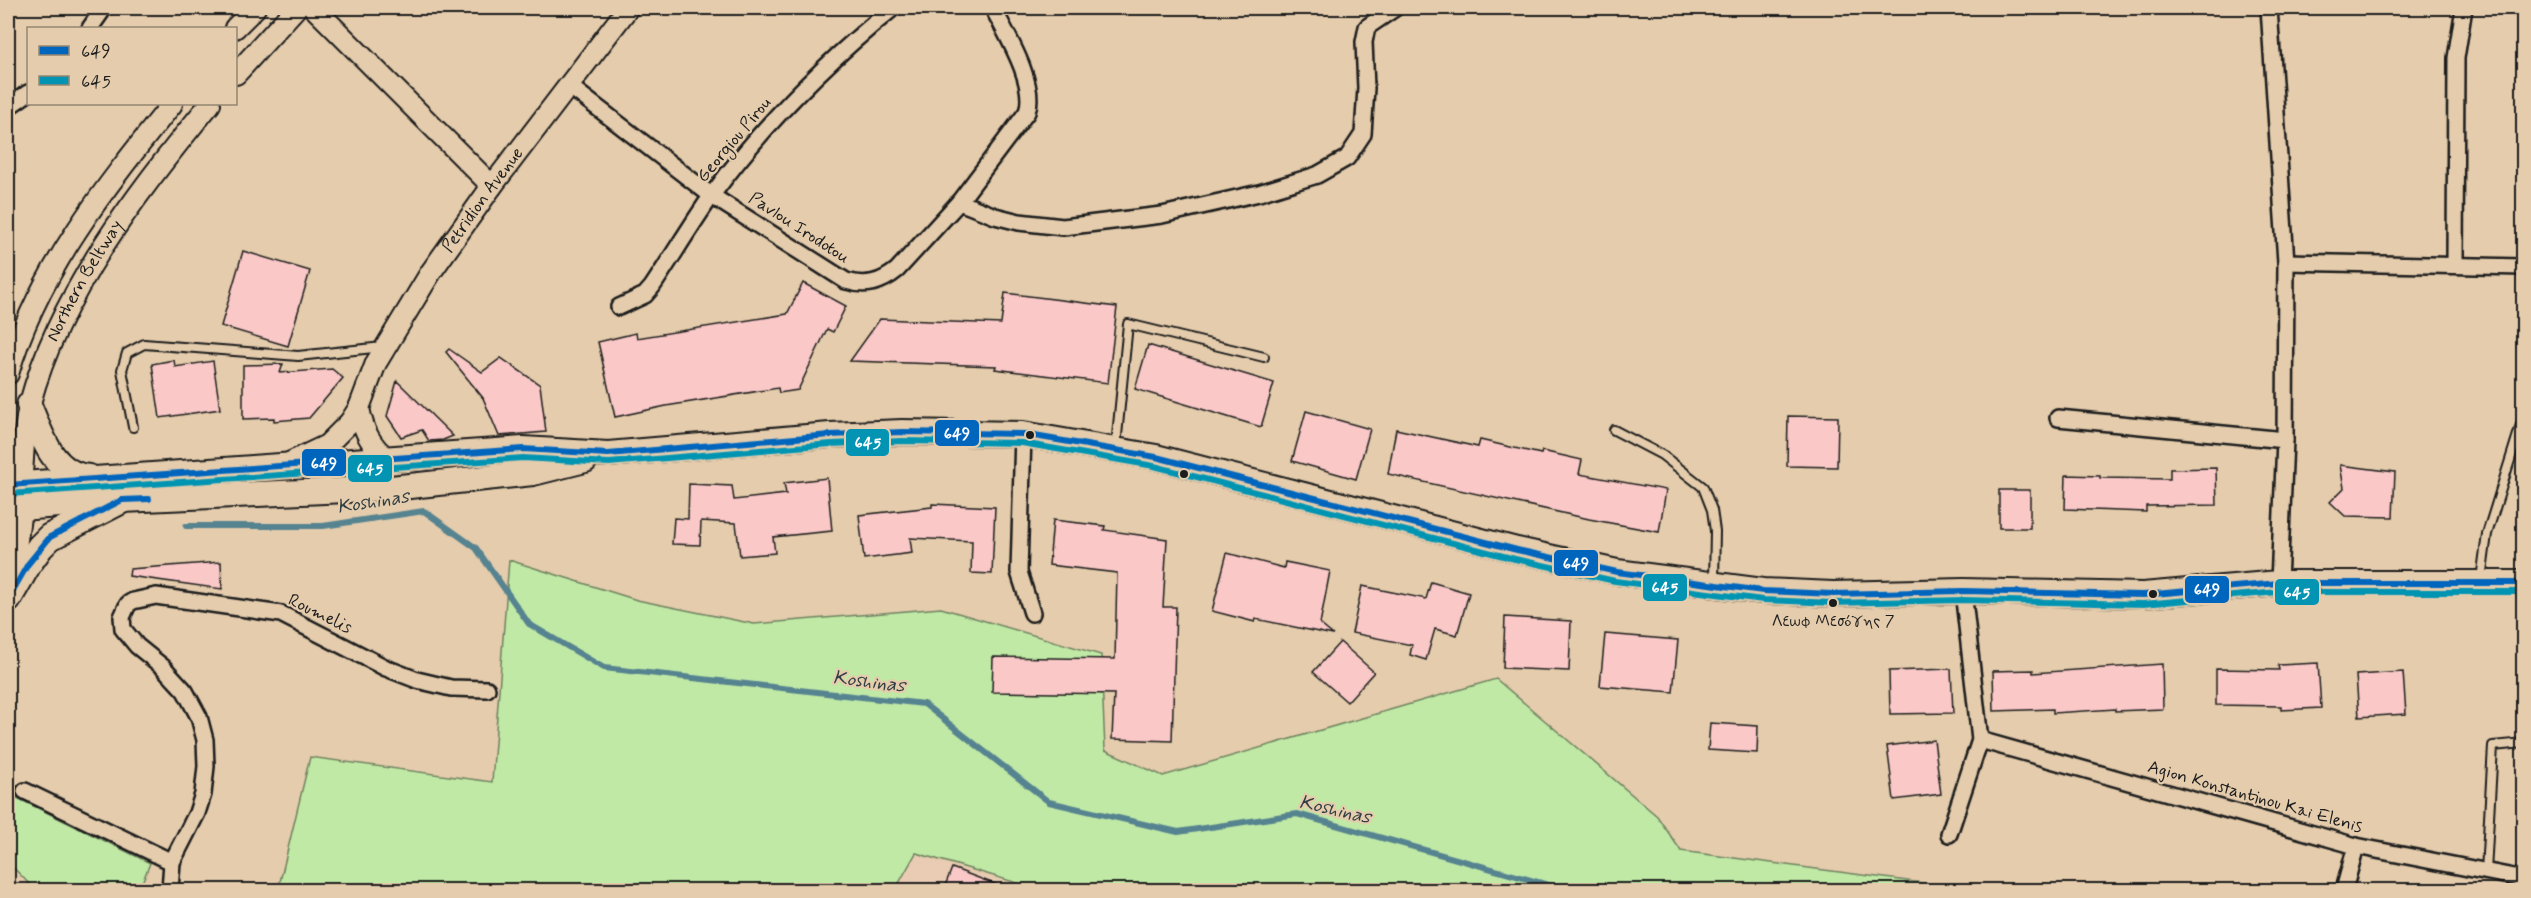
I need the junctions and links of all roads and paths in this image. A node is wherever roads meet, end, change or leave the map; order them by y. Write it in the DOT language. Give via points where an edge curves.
graph roads {
  1 [pos="104,8"];
  2 [pos="255,8"];
  3 [pos="296,8"];
  4 [pos="314,8"];
  5 [pos="628,8"];
  6 [pos="893,8"];
  7 [pos="993,8"];
  8 [pos="1395,8"];
  9 [pos="2269,8"];
  10 [pos="2464,8"];
  11 [pos="91,27"];
  12 [pos="236,27"];
  13 [pos="237,73"];
  14 [pos="568,85"];
  15 [pos="27,94"];
  16 [pos="171,105"];
  17 [pos="209,105"];
  18 [pos="8,107"];
  19 [pos="492,186"];
  20 [pos="712,196"];
  21 [pos="959,202"];
  22 [pos="2286,262"];
  23 [pos="2456,265"];
  24 [pos="2523,267"];
  25 [pos="619,307"];
  26 [pos="385,347"];
  27 [pos="1264,357"];
  28 [pos="8,374"];
  29 [pos="29,405"];
  30 [pos="359,408"];
  31 [pos="2523,415"];
  32 [pos="2058,418"];
  33 [pos="133,427"];
  34 [pos="1614,430"];
  35 [pos="1023,434"];
  36 [pos="2285,440"];
  37 [pos="1115,450"];
  38 [pos="608,454"];
  39 [pos="404,458"];
  40 [pos="252,467"];
  41 [pos="103,478"];
  42 [pos="14,497"];
  43 [pos="122,500"];
  44 [pos="2481,582"];
  45 [pos="2279,583"];
  46 [pos="2523,583"];
  47 [pos="1714,586"];
  48 [pos="1963,591"];
  49 [pos="8,593"];
  50 [pos="8,599"];
  51 [pos="1032,613"];
  52 [pos="487,689"];
  53 [pos="1980,740"];
  54 [pos="2523,743"];
  55 [pos="25,791"];
  56 [pos="1949,834"];
  57 [pos="2356,846"];
  58 [pos="172,862"];
  59 [pos="2486,872"];
  60 [pos="2523,879"];
  61 [pos="170,891"];
  62 [pos="2344,891"];
  1 -- 11 [label="street"];
  2 -- 12 [label="street"];
  3 -- 13 [label="street"];
  4 -- 19 [label="street"];
  5 -- 14 [label="street, Petridion Avenue"];
  6 -- 20 [label="street, Georgiou Pirou" via="828,62"];
  7 -- 21 [label="street, Pavlou Irodotou" via="1030,96 1027,112"];
  8 -- 21 [label="street" via="1367,27 1363,134 1347,158 1317,175 1162,215 1064,227 1019,222"];
  9 -- 22 [label="street"];
  10 -- 23 [label="street" via="2456,58"];
  14 -- 19 [label="street, Petridion Avenue"];
  14 -- 20 [label="street, Pavlou Irodotou"];
  15 -- 18 [label="street"];
  16 -- 28 [label="street, Northern Beltway" via="110,181 57,263 30,313"];
  17 -- 29 [label="street, Northern Beltway" via="138,198 75,294 45,353"];
  19 -- 26 [label="street, Petridion Avenue" via="431,272"];
  20 -- 21 [label="street, Pavlou Irodotou" via="846,281 860,285 886,279 897,270"];
  20 -- 25 [label="street, Georgiou Pirou" via="652,287 645,295"];
  22 -- 23 [label="street"];
  22 -- 36 [label="street"];
  23 -- 24 [label="street"];
  26 -- 30 [label="street, Petridion Avenue"];
  26 -- 33 [label="lane" via="298,356 144,344 128,353 122,370"];
  27 -- 37 [label="lane" via="1128,324"];
  29 -- 41 [label="main road" via="45,444 58,462 77,476"];
  29 -- 42 [label="street, Northern Beltway"];
  30 -- 39 [label="street" via="373,445 388,459"];
  30 -- 40 [label="street, Petridion Avenue" via="339,435 313,453 293,462"];
  31 -- 44 [label="lane" via="2487,534"];
  32 -- 36 [label="street"];
  34 -- 47 [label="lane" via="1662,455 1704,487 1715,531"];
  35 -- 37 [label="main road"];
  35 -- 38 [label="main road" via="882,433"];
  35 -- 51 [label="street" via="1019,572"];
  36 -- 45 [label="street"];
  37 -- 47 [label="main road" via="1156,457 1518,550 1617,572"];
  38 -- 39 [label="main road" via="524,449"];
  38 -- 43 [label="main road" via="533,473 391,488"];
  39 -- 40 [label="main road"];
  40 -- 41 [label="main road"];
  41 -- 42 [label="main road"];
  42 -- 43 [label="main road"];
  42 -- 49 [label="highway"];
  43 -- 50 [label="highway" via="51,537 28,564"];
  44 -- 45 [label="main road"];
  44 -- 46 [label="main road"];
  45 -- 48 [label="main road" via="2143,595"];
  47 -- 48 [label="main road" via="1833,594"];
  48 -- 53 [label="street"];
  52 -- 58 [label="street, Roumelis" via="451,688 417,680 281,614 156,596 128,604 122,616 127,635 185,691 199,717 205,740 203,794"];
  53 -- 56 [label="street"];
  53 -- 57 [label="street, Agion Konstantinou Kai Elenis"];
  54 -- 59 [label="lane" via="2493,746"];
  55 -- 58 [label="street"];
  57 -- 59 [label="street, Agion Konstantinou Kai Elenis"];
  57 -- 62 [label="street"];
  58 -- 61 [label="street"];
  59 -- 60 [label="street, Agion Konstantinou Kai Elenis"];
}
